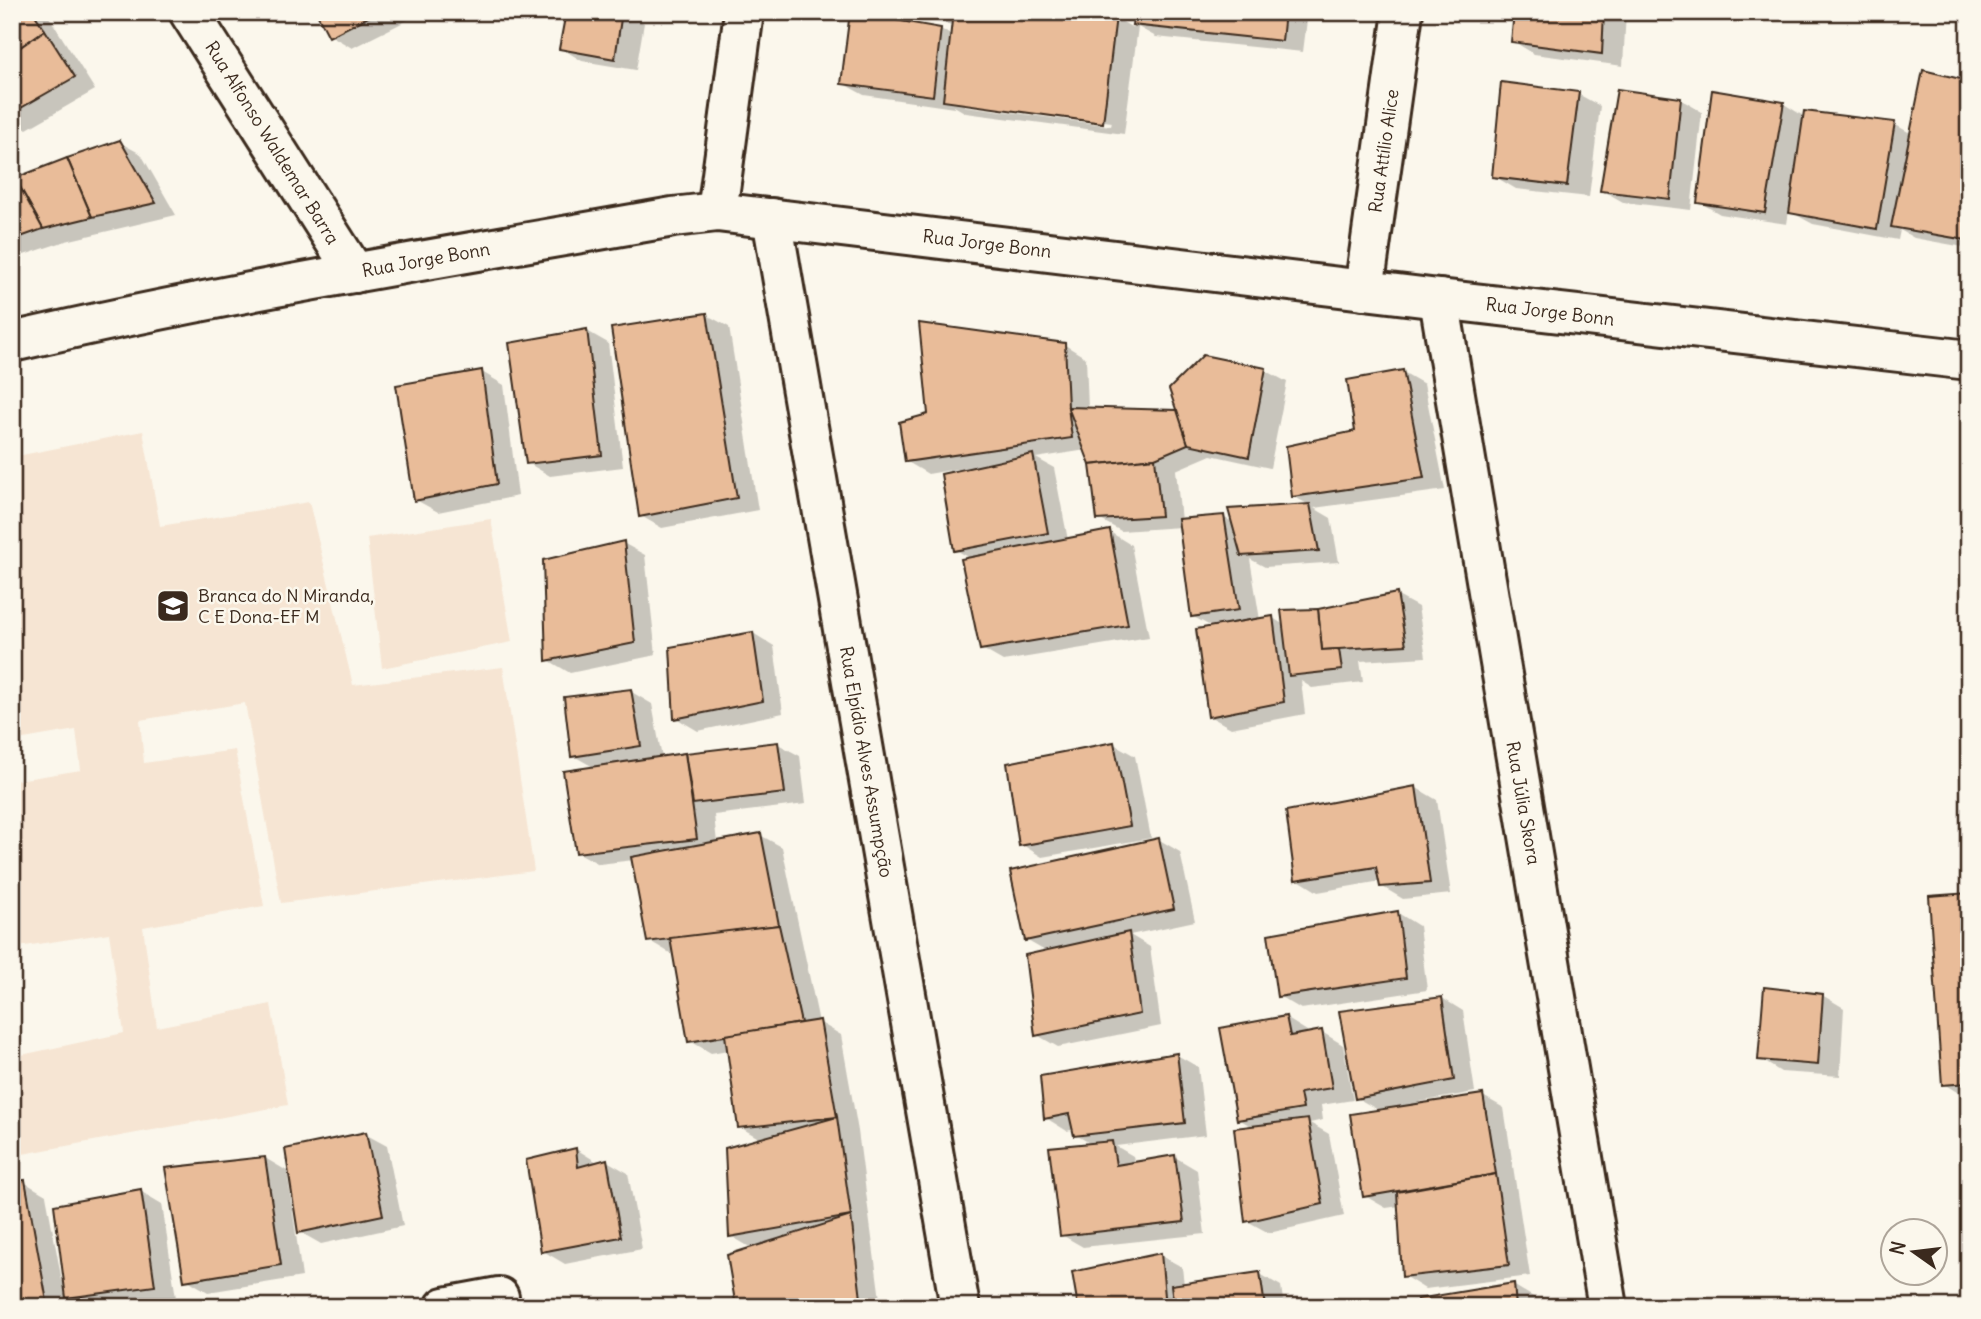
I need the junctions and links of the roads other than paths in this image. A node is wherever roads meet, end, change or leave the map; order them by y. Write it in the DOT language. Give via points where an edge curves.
graph roads {
  1 [pos="190,12"];
  2 [pos="744,12"];
  3 [pos="1403,12"];
  4 [pos="717,212"];
  5 [pos="772,218"];
  6 [pos="355,273"];
  7 [pos="1364,290"];
  8 [pos="1439,299"];
  9 [pos="12,342"];
  10 [pos="1969,360"];
  11 [pos="499,1297"];
  12 [pos="445,1307"];
  13 [pos="960,1307"];
  14 [pos="1608,1307"];
  1 -- 6 [label="street, Rua Alfonso Waldemar Barra"];
  2 -- 4 [label="street"];
  3 -- 7 [label="street, Rua Attílio Alice"];
  4 -- 5 [label="street, Rua Jorge Bonn"];
  4 -- 6 [label="street, Rua Jorge Bonn"];
  5 -- 7 [label="street, Rua Jorge Bonn"];
  5 -- 13 [label="street, Rua Elpídio Alves Assumpção"];
  6 -- 9 [label="street, Rua Jorge Bonn"];
  7 -- 8 [label="street, Rua Jorge Bonn"];
  8 -- 10 [label="street, Rua Jorge Bonn"];
  8 -- 14 [label="street, Rua Júlia Skora"];
  11 -- 12 [label="street"];
}
